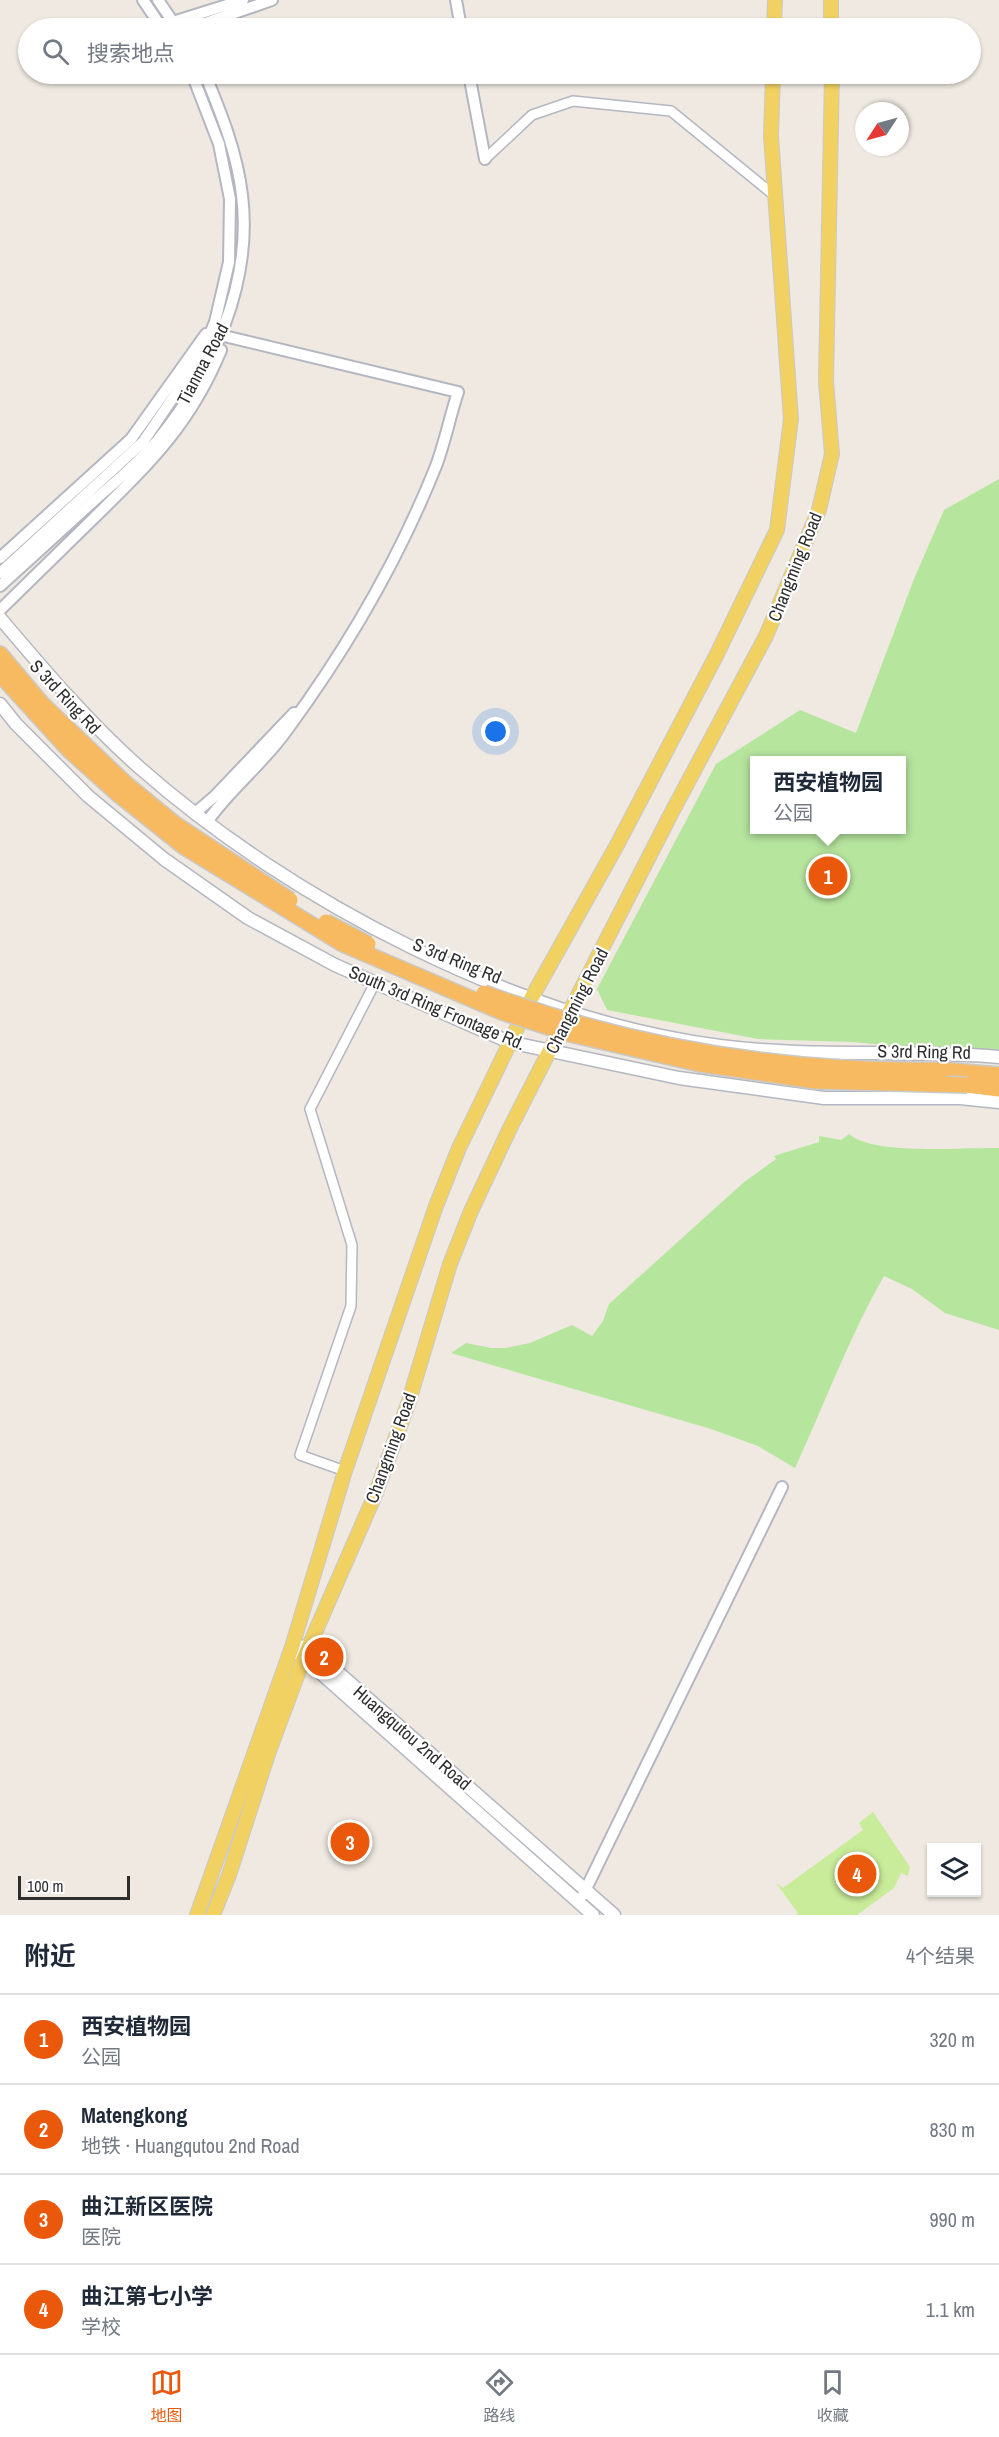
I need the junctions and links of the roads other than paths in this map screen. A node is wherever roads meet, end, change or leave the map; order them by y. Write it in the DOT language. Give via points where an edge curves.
graph roads {
  1 [pos="143,0"];
  2 [pos="158,0"];
  3 [pos="243,0"];
  4 [pos="272,0"];
  5 [pos="456,0"];
  6 [pos="775,0"];
  7 [pos="831,0"];
  8 [pos="155,18"];
  9 [pos="170,18"];
  10 [pos="194,18"];
  11 [pos="220,18"];
  12 [pos="459,18"];
  13 [pos="774,18"];
  14 [pos="831,18"];
  15 [pos="196,84"];
  16 [pos="209,84"];
  17 [pos="471,84"];
  18 [pos="773,84"];
  19 [pos="832,84"];
  20 [pos="485,159"];
  21 [pos="775,196"];
  22 [pos="215,322"];
  23 [pos="223,336"];
  24 [pos="98,491"];
  25 [pos="0,558"];
  26 [pos="0,573"];
  27 [pos="0,585"];
  28 [pos="0,610"];
  29 [pos="0,618"];
  30 [pos="0,654"];
  31 [pos="0,674"];
  32 [pos="309,698"];
  33 [pos="0,704"];
  34 [pos="122,789"];
  35 [pos="195,813"];
  36 [pos="207,822"];
  37 [pos="375,982"];
  38 [pos="532,997"];
  39 [pos="570,1010"];
  40 [pos="509,1042"];
  41 [pos="550,1053"];
  42 [pos="999,1057"];
  43 [pos="999,1075"];
  44 [pos="999,1089"];
  45 [pos="999,1102"];
  46 [pos="345,1471"];
  47 [pos="782,1487"];
  48 [pos="292,1647"];
  49 [pos="306,1653"];
  50 [pos="585,1890"];
  51 [pos="579,1903"];
  52 [pos="197,1915"];
  53 [pos="213,1915"];
  54 [pos="593,1915"];
  55 [pos="614,1915"];
  1 -- 8 [label="street"];
  2 -- 9 [label="street"];
  3 -- 10 [label="street"];
  4 -- 11 [label="street"];
  5 -- 12 [label="street"];
  6 -- 13 [label="main road"];
  7 -- 14 [label="main road"];
  15 -- 22 [label="street, Tianma Road" via="219,144 230,200 229,262"];
  16 -- 23 [label="street, Tianma Road" via="231,141 242,196 242,259"];
  17 -- 20 [label="street"];
  18 -- 21 [label="main road, Changming Road"];
  19 -- 39 [label="main road, Changming Road" via="826,381 832,454 819,510 766,636"];
  20 -- 21 [label="street" via="532,115 573,101 671,111"];
  21 -- 38 [label="main road, Changming Road" via="791,419 777,530 617,845"];
  22 -- 24 [label="street, Tianma Road" via="200,358 170,406"];
  22 -- 25 [label="street" via="131,439"];
  23 -- 24 [label="street, Tianma Road" via="156,441"];
  23 -- 28 [label="street" via="207,383 150,464"];
  23 -- 32 [label="street" via="458,392 437,463 398,553 353,634"];
  24 -- 26 [label="street, Tianma Road"];
  24 -- 27 [label="street, Tianma Road"];
  29 -- 35 [label="main road" via="102,732"];
  30 -- 34 [label="highway, S 3rd Ring Rd"];
  31 -- 34 [label="highway, S 3rd Ring Rd" via="69,750"];
  32 -- 35 [label="street"];
  32 -- 36 [label="street" via="280,739"];
  33 -- 37 [label="main road, South 3rd Ring Frontage Rd." via="88,796 164,859 248,918"];
  34 -- 43 [label="highway, S 3rd Ring Rd, bridge" via="332,925 450,981 528,1010 651,1042 769,1063"];
  34 -- 44 [label="highway, S 3rd Ring Rd, bridge" via="183,846 343,944 502,1011 570,1034 700,1064 815,1081"];
  35 -- 36 [label="main road"];
  36 -- 38 [label="main road" via="357,920"];
  37 -- 40 [label="main road, South 3rd Ring Frontage Rd."];
  37 -- 46 [label="street" via="309,1109 352,1245 351,1306 300,1455"];
  38 -- 39 [label="main road"];
  38 -- 40 [label="main road, Changming Road"];
  39 -- 41 [label="main road, Changming Road"];
  39 -- 42 [label="main road" via="670,1038 722,1046"];
  40 -- 41 [label="main road, South 3rd Ring Frontage Rd."];
  40 -- 46 [label="main road, Changming Road" via="436,1206"];
  41 -- 45 [label="main road, South 3rd Ring Frontage Rd." via="680,1078 824,1098 960,1098"];
  41 -- 49 [label="main road, Changming Road" via="471,1211 450,1263 408,1404 378,1485"];
  46 -- 48 [label="main road, Changming Road"];
  47 -- 50 [label="street"];
  48 -- 49 [label="main road"];
  48 -- 52 [label="main road, Changming Road"];
  49 -- 50 [label="main road, Huangqutou 2nd Road"];
  49 -- 51 [label="main road, Huangqutou 2nd Road"];
  49 -- 53 [label="main road, Changming Road"];
  50 -- 51 [label="street"];
  50 -- 55 [label="main road, Huangqutou 2nd Road"];
  51 -- 54 [label="main road, Huangqutou 2nd Road"];
}
